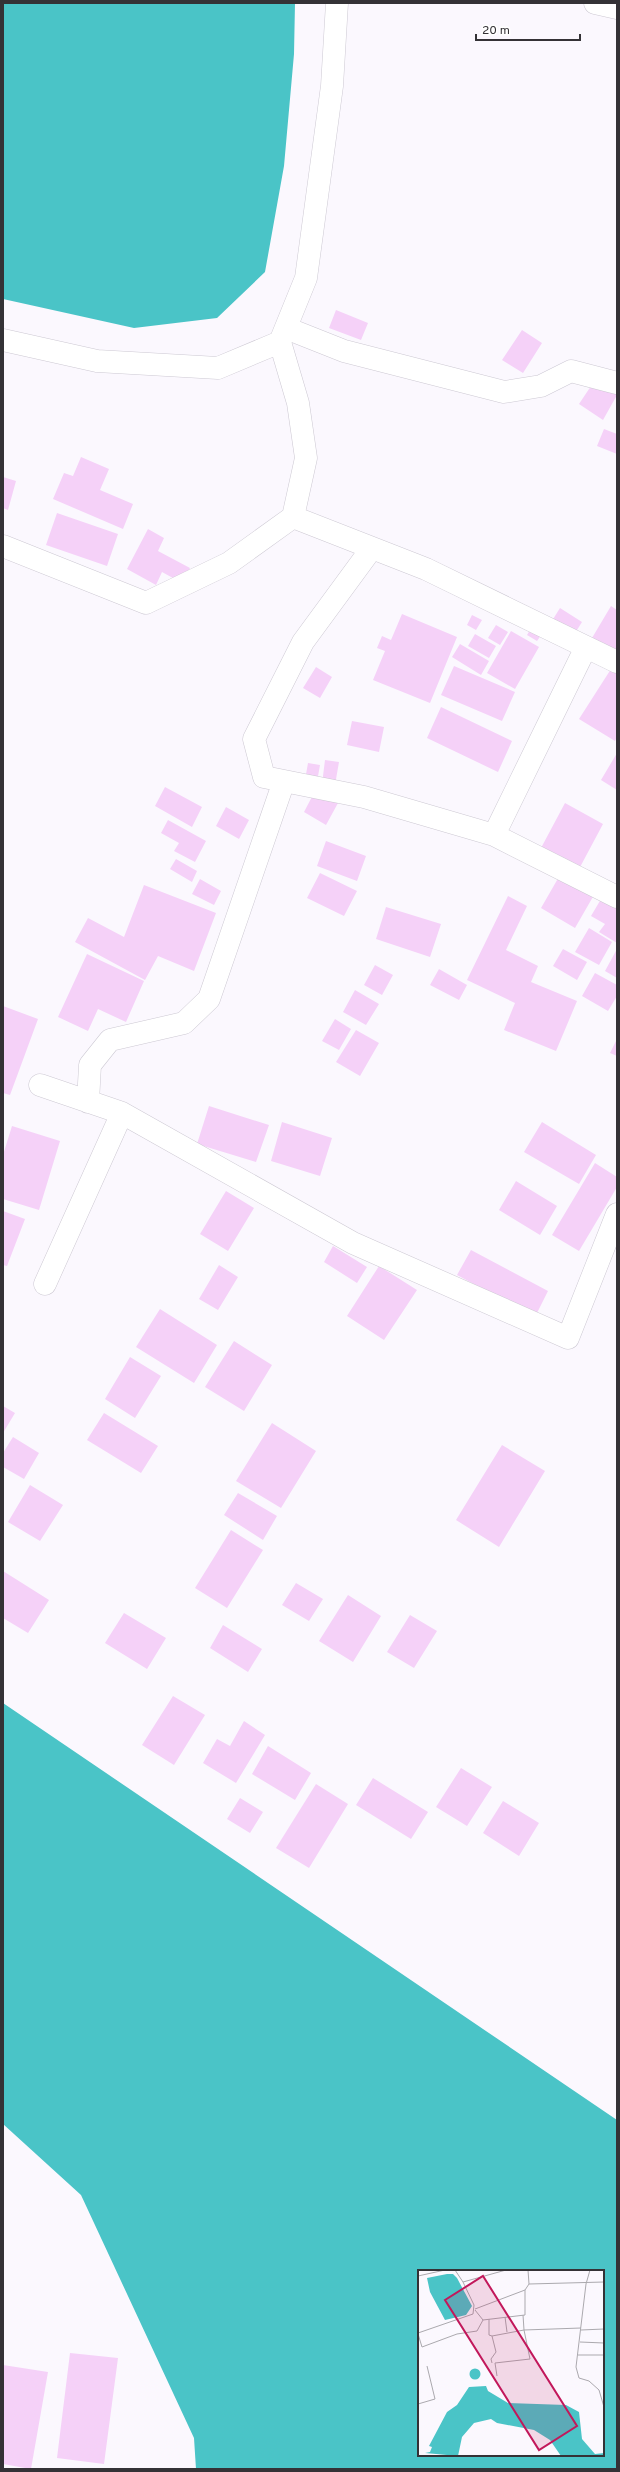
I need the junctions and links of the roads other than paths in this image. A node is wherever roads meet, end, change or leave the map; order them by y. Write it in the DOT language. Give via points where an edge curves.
graph roads {
  1 [pos="337,3"];
  2 [pos="595,3"];
  3 [pos="617,8"];
  4 [pos="283,335"];
  5 [pos="3,340"];
  6 [pos="617,383"];
  7 [pos="293,517"];
  8 [pos="3,546"];
  9 [pos="372,548"];
  10 [pos="586,647"];
  11 [pos="617,662"];
  12 [pos="284,781"];
  13 [pos="494,835"];
  14 [pos="617,897"];
  15 [pos="40,1085"];
  16 [pos="88,1102"];
  17 [pos="122,1113"];
  18 [pos="617,1214"];
  19 [pos="45,1284"];
  1 -- 4 [label="street" via="332,86 306,278"];
  2 -- 3 [label="street"];
  4 -- 5 [label="street" via="218,368 97,361"];
  4 -- 6 [label="street" via="504,392 541,386 572,371"];
  4 -- 7 [label="street" via="298,403 306,458"];
  7 -- 8 [label="street" via="228,563 146,603"];
  7 -- 9 [label="street"];
  9 -- 10 [label="street" via="426,569"];
  9 -- 12 [label="street" via="303,642 254,739 264,777"];
  10 -- 11 [label="street"];
  10 -- 13 [label="street"];
  12 -- 13 [label="street" via="364,797"];
  12 -- 16 [label="street" via="210,999 184,1023 110,1040 90,1065"];
  13 -- 14 [label="street"];
  15 -- 16 [label="street"];
  16 -- 17 [label="street"];
  17 -- 18 [label="street" via="353,1243 568,1338"];
  17 -- 19 [label="street"];
}
